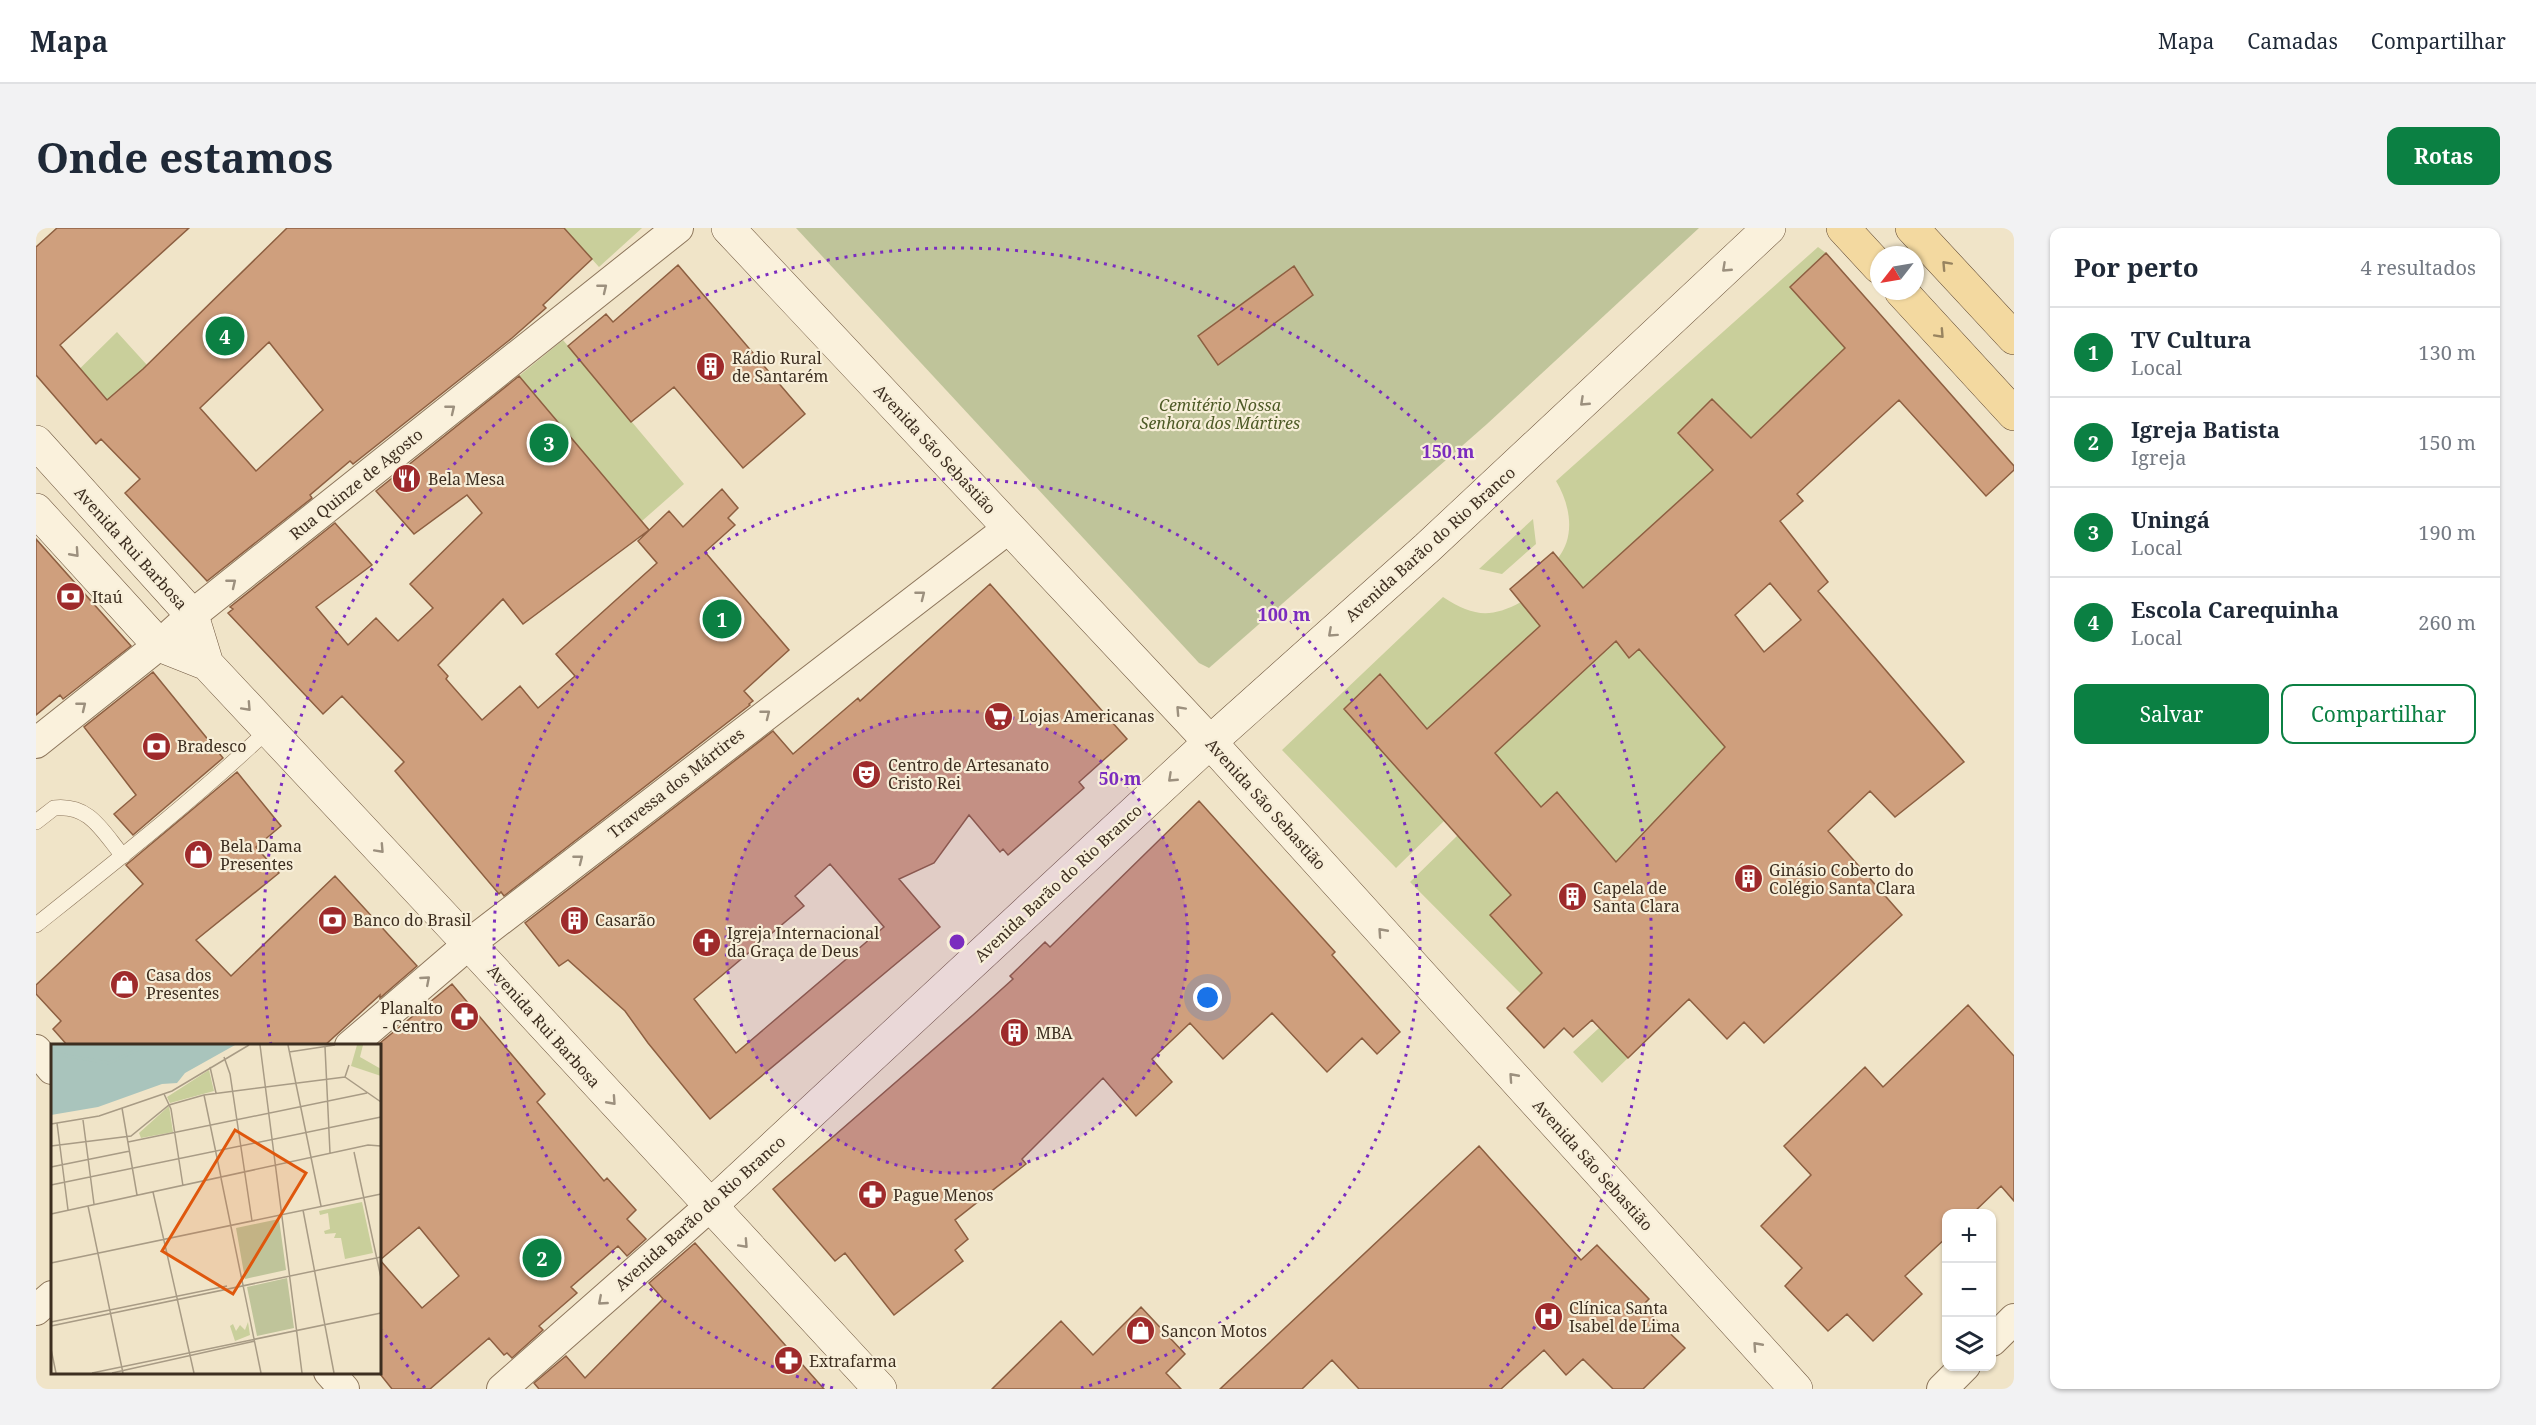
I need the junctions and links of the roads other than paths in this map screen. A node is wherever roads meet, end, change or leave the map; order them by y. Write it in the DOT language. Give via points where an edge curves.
graph roads {
  1 [pos="678,228"];
  2 [pos="728,228"];
  3 [pos="1769,228"];
  4 [pos="1843,228"];
  5 [pos="1912,228"];
  6 [pos="1870,257"];
  7 [pos="1909,300"];
  8 [pos="2014,338"];
  9 [pos="2014,414"];
  10 [pos="36,442"];
  11 [pos="36,510"];
  12 [pos="1009,528"];
  13 [pos="192,615"];
  14 [pos="159,645"];
  15 [pos="207,664"];
  16 [pos="268,730"];
  17 [pos="1210,742"];
  18 [pos="36,743"];
  19 [pos="36,822"];
  20 [pos="123,856"];
  21 [pos="36,925"];
  22 [pos="469,944"];
  23 [pos="352,1044"];
  24 [pos="36,1050"];
  25 [pos="51,1068"];
  26 [pos="709,1207"];
  27 [pos="51,1297"];
  28 [pos="36,1310"];
  29 [pos="2014,1319"];
  30 [pos="1996,1337"];
  31 [pos="1960,1371"];
  32 [pos="331,1374"];
  33 [pos="344,1389"];
  34 [pos="502,1389"];
  35 [pos="880,1389"];
  36 [pos="1796,1389"];
  37 [pos="1942,1389"];
  13 -- 1 [label="street, Rua Quinze de Agosto, one-way"];
  2 -- 12 [label="main road, Avenida São Sebastião"];
  3 -- 17 [label="main road, Avenida Barão do Rio Branco, one-way" via="1427,548"];
  4 -- 6 [label="main road"];
  8 -- 5 [label="main road, one-way"];
  7 -- 9 [label="main road, one-way"];
  10 -- 13 [label="main road, Avenida Rui Barbosa"];
  11 -- 14 [label="main road, Avenida Rui Barbosa, one-way"];
  17 -- 12 [label="main road, Avenida São Sebastião, one-way"];
  22 -- 12 [label="street, Travessa dos Mártires, one-way"];
  13 -- 14 [label="street, Rua Quinze de Agosto"];
  13 -- 15 [label="main road, Avenida Rui Barbosa"];
  14 -- 15 [label="main road, Avenida Rui Barbosa"];
  18 -- 14 [label="street, Rua Quinze de Agosto, one-way"];
  15 -- 16 [label="main road, Avenida Rui Barbosa, one-way"];
  16 -- 20 [label="lane"];
  16 -- 22 [label="main road, Avenida Rui Barbosa, one-way"];
  17 -- 26 [label="main road, Avenida Barão do Rio Branco, one-way"];
  36 -- 17 [label="main road, Avenida São Sebastião, one-way"];
  19 -- 20 [label="lane" via="54,808 79,809"];
  20 -- 21 [label="lane"];
  23 -- 22 [label="street, Travessa dos Mártires, one-way"];
  22 -- 26 [label="main road, Avenida Rui Barbosa, one-way"];
  24 -- 25 [label="street"];
  26 -- 34 [label="street, Avenida Barão do Rio Branco, one-way"];
  26 -- 35 [label="main road, Avenida Rui Barbosa, one-way"];
  27 -- 28 [label="street"];
  29 -- 30 [label="street"];
  31 -- 37 [label="street"];
  32 -- 33 [label="street"];
}
